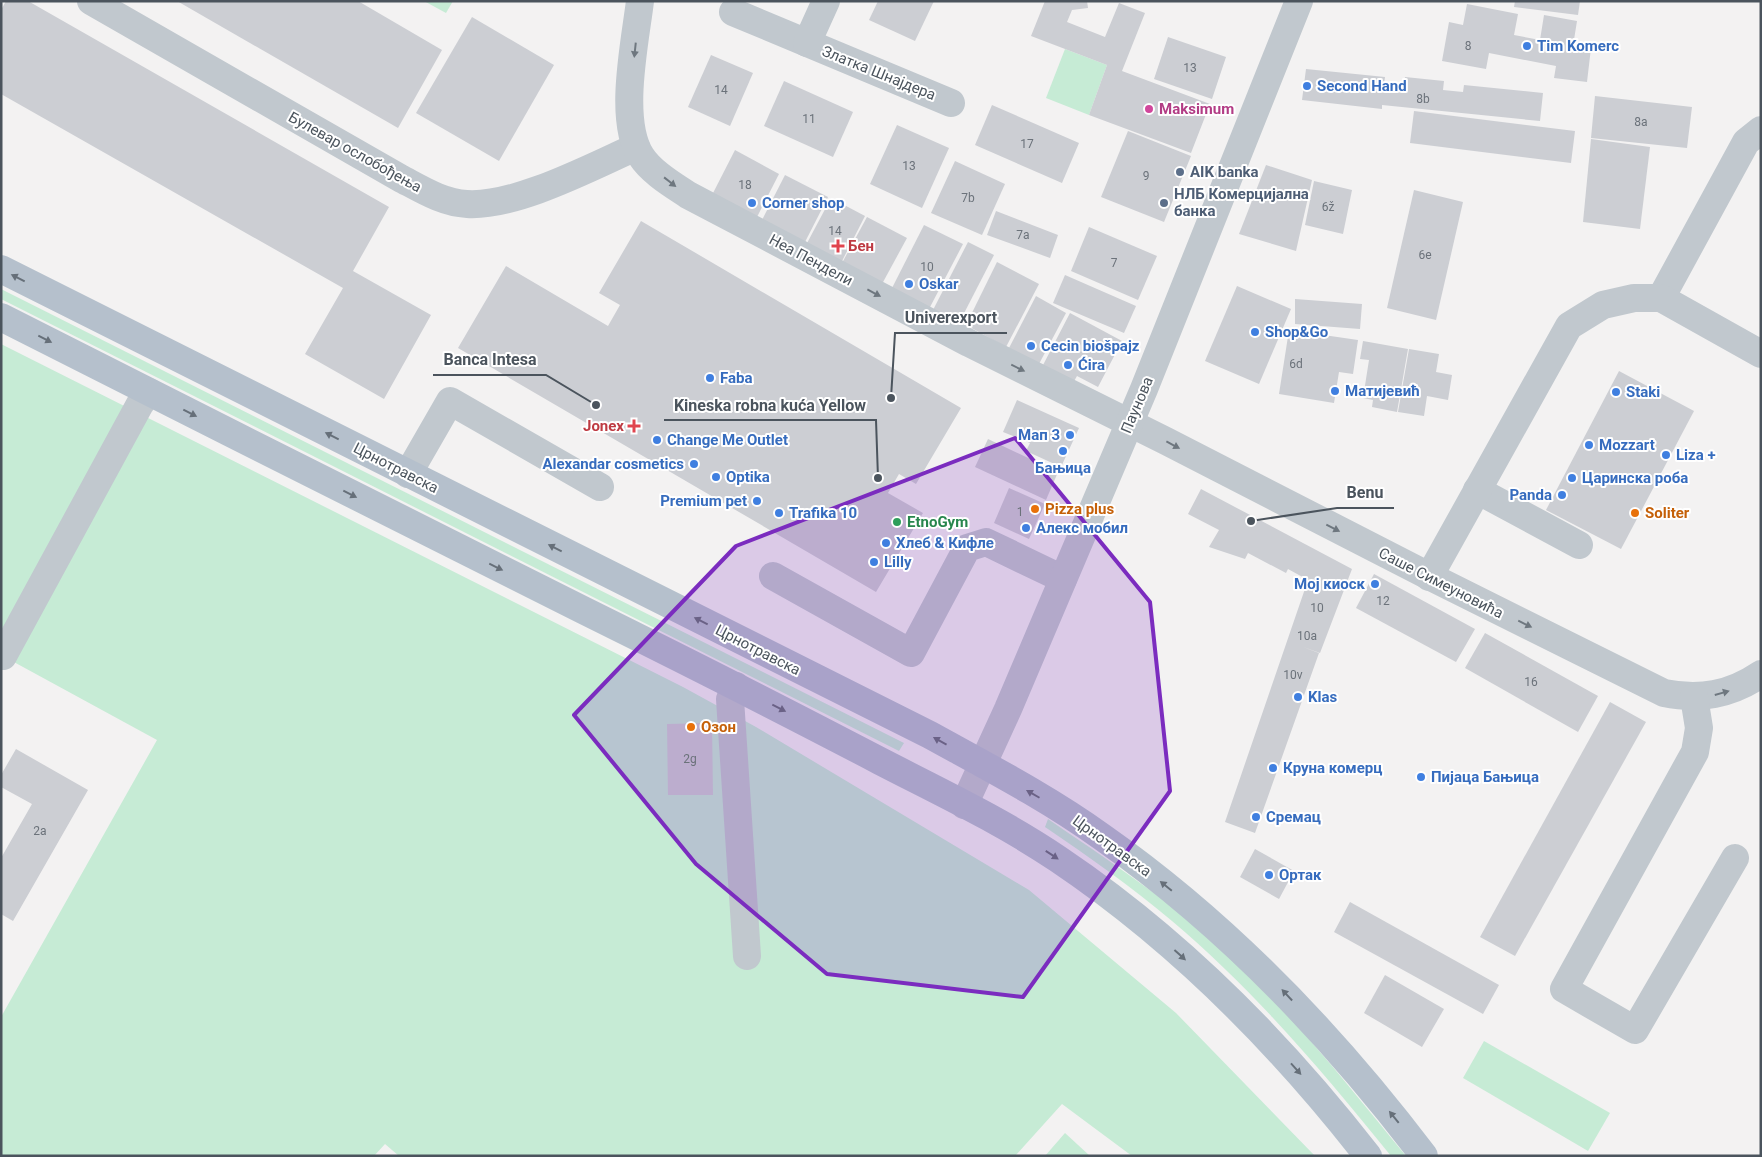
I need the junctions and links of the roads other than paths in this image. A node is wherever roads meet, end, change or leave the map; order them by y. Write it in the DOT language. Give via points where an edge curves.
graph roads {
  1 [pos="91,1"];
  2 [pos="640,1"];
  3 [pos="826,1"];
  4 [pos="1298,1"];
  5 [pos="733,12"];
  6 [pos="807,43"];
  7 [pos="951,103"];
  8 [pos="1761,130"];
  9 [pos="636,148"];
  10 [pos="1,269"];
  11 [pos="1660,298"];
  12 [pos="1,317"];
  13 [pos="1761,354"];
  14 [pos="149,392"];
  15 [pos="1129,423"];
  16 [pos="408,474"];
  17 [pos="600,487"];
  18 [pos="1477,490"];
  19 [pos="1579,545"];
  20 [pos="772,576"];
  21 [pos="1429,577"];
  22 [pos="1064,579"];
  23 [pos="2,656"];
  24 [pos="1761,674"];
  25 [pos="736,686"];
  26 [pos="1694,697"];
  27 [pos="982,764"];
  28 [pos="964,805"];
  29 [pos="1735,858"];
  30 [pos="747,956"];
  31 [pos="1368,1156"];
  32 [pos="1424,1156"];
  1 -- 9 [label="street, Булевар ослобођења" via="400,178 452,202 474,204 523,195"];
  2 -- 9 [label="street, Неа Пендели, one-way" via="629,100 630,125"];
  3 -- 6 [label="street, Златка Шнајдера"];
  4 -- 15 [label="street, Паунова"];
  5 -- 6 [label="street, Златка Шнајдера"];
  6 -- 7 [label="street, Златка Шнајдера"];
  8 -- 11 [label="street" via="1746,142"];
  9 -- 15 [label="street, Неа Пендели, one-way" via="654,169 688,195"];
  16 -- 10 [label="main road, Црнотравска, one-way"];
  11 -- 13 [label="street"];
  11 -- 18 [label="street" via="1634,298 1603,305 1569,326"];
  12 -- 14 [label="main road, one-way"];
  14 -- 23 [label="street"];
  14 -- 25 [label="main road, one-way"];
  15 -- 21 [label="street, Саше Симеуновића, one-way"];
  15 -- 22 [label="street, Паунова"];
  16 -- 17 [label="street" via="450,401"];
  27 -- 16 [label="main road, Црнотравска, one-way"];
  18 -- 19 [label="street"];
  18 -- 21 [label="street"];
  20 -- 22 [label="street" via="911,653 967,548 986,542"];
  21 -- 26 [label="street, Саше Симеуновића, one-way" via="1664,693"];
  22 -- 27 [label="street, Паунова"];
  26 -- 24 [label="street, Саше Симеуновића, one-way" via="1722,694"];
  25 -- 28 [label="main road, one-way"];
  25 -- 30 [label="street" via="730,699"];
  26 -- 29 [label="street" via="1699,728 1694,752 1564,989 1635,1030"];
  27 -- 28 [label="street, Паунова"];
  32 -- 27 [label="main road, Црнотравска, one-way" via="1329,1041 1227,937 1109,841"];
  28 -- 31 [label="main road, one-way" via="1059,859 1152,929 1252,1022 1327,1104"];
}
